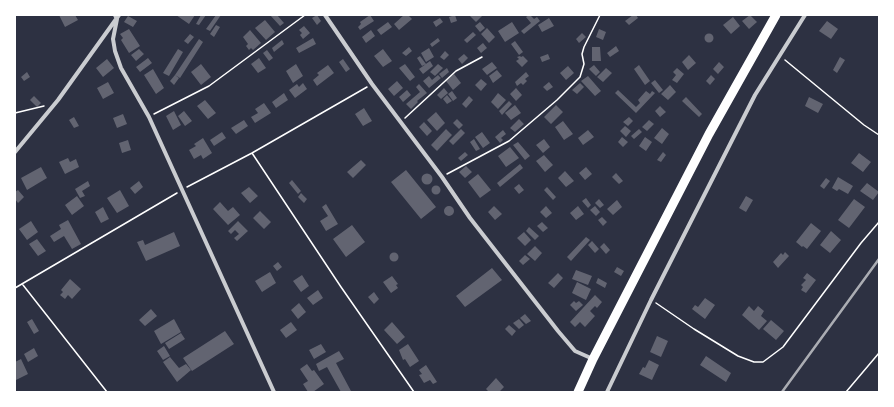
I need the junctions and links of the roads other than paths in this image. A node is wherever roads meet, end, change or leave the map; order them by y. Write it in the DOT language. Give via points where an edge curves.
graph roads {
  1 [pos="325,15"];
  2 [pos="776,15"];
  3 [pos="805,15"];
  4 [pos="117,16"];
  5 [pos="15,152"];
  6 [pos="592,359"];
  7 [pos="274,392"];
  8 [pos="578,392"];
  9 [pos="607,392"];
  1 -- 6 [label="street" via="470,218 575,351"];
  2 -- 6 [label="highway" via="709,134"];
  3 -- 9 [label="street" via="755,95"];
  4 -- 5 [label="street" via="58,100"];
  4 -- 7 [label="street" via="113,39 121,68 149,117"];
  6 -- 8 [label="highway"];
}
